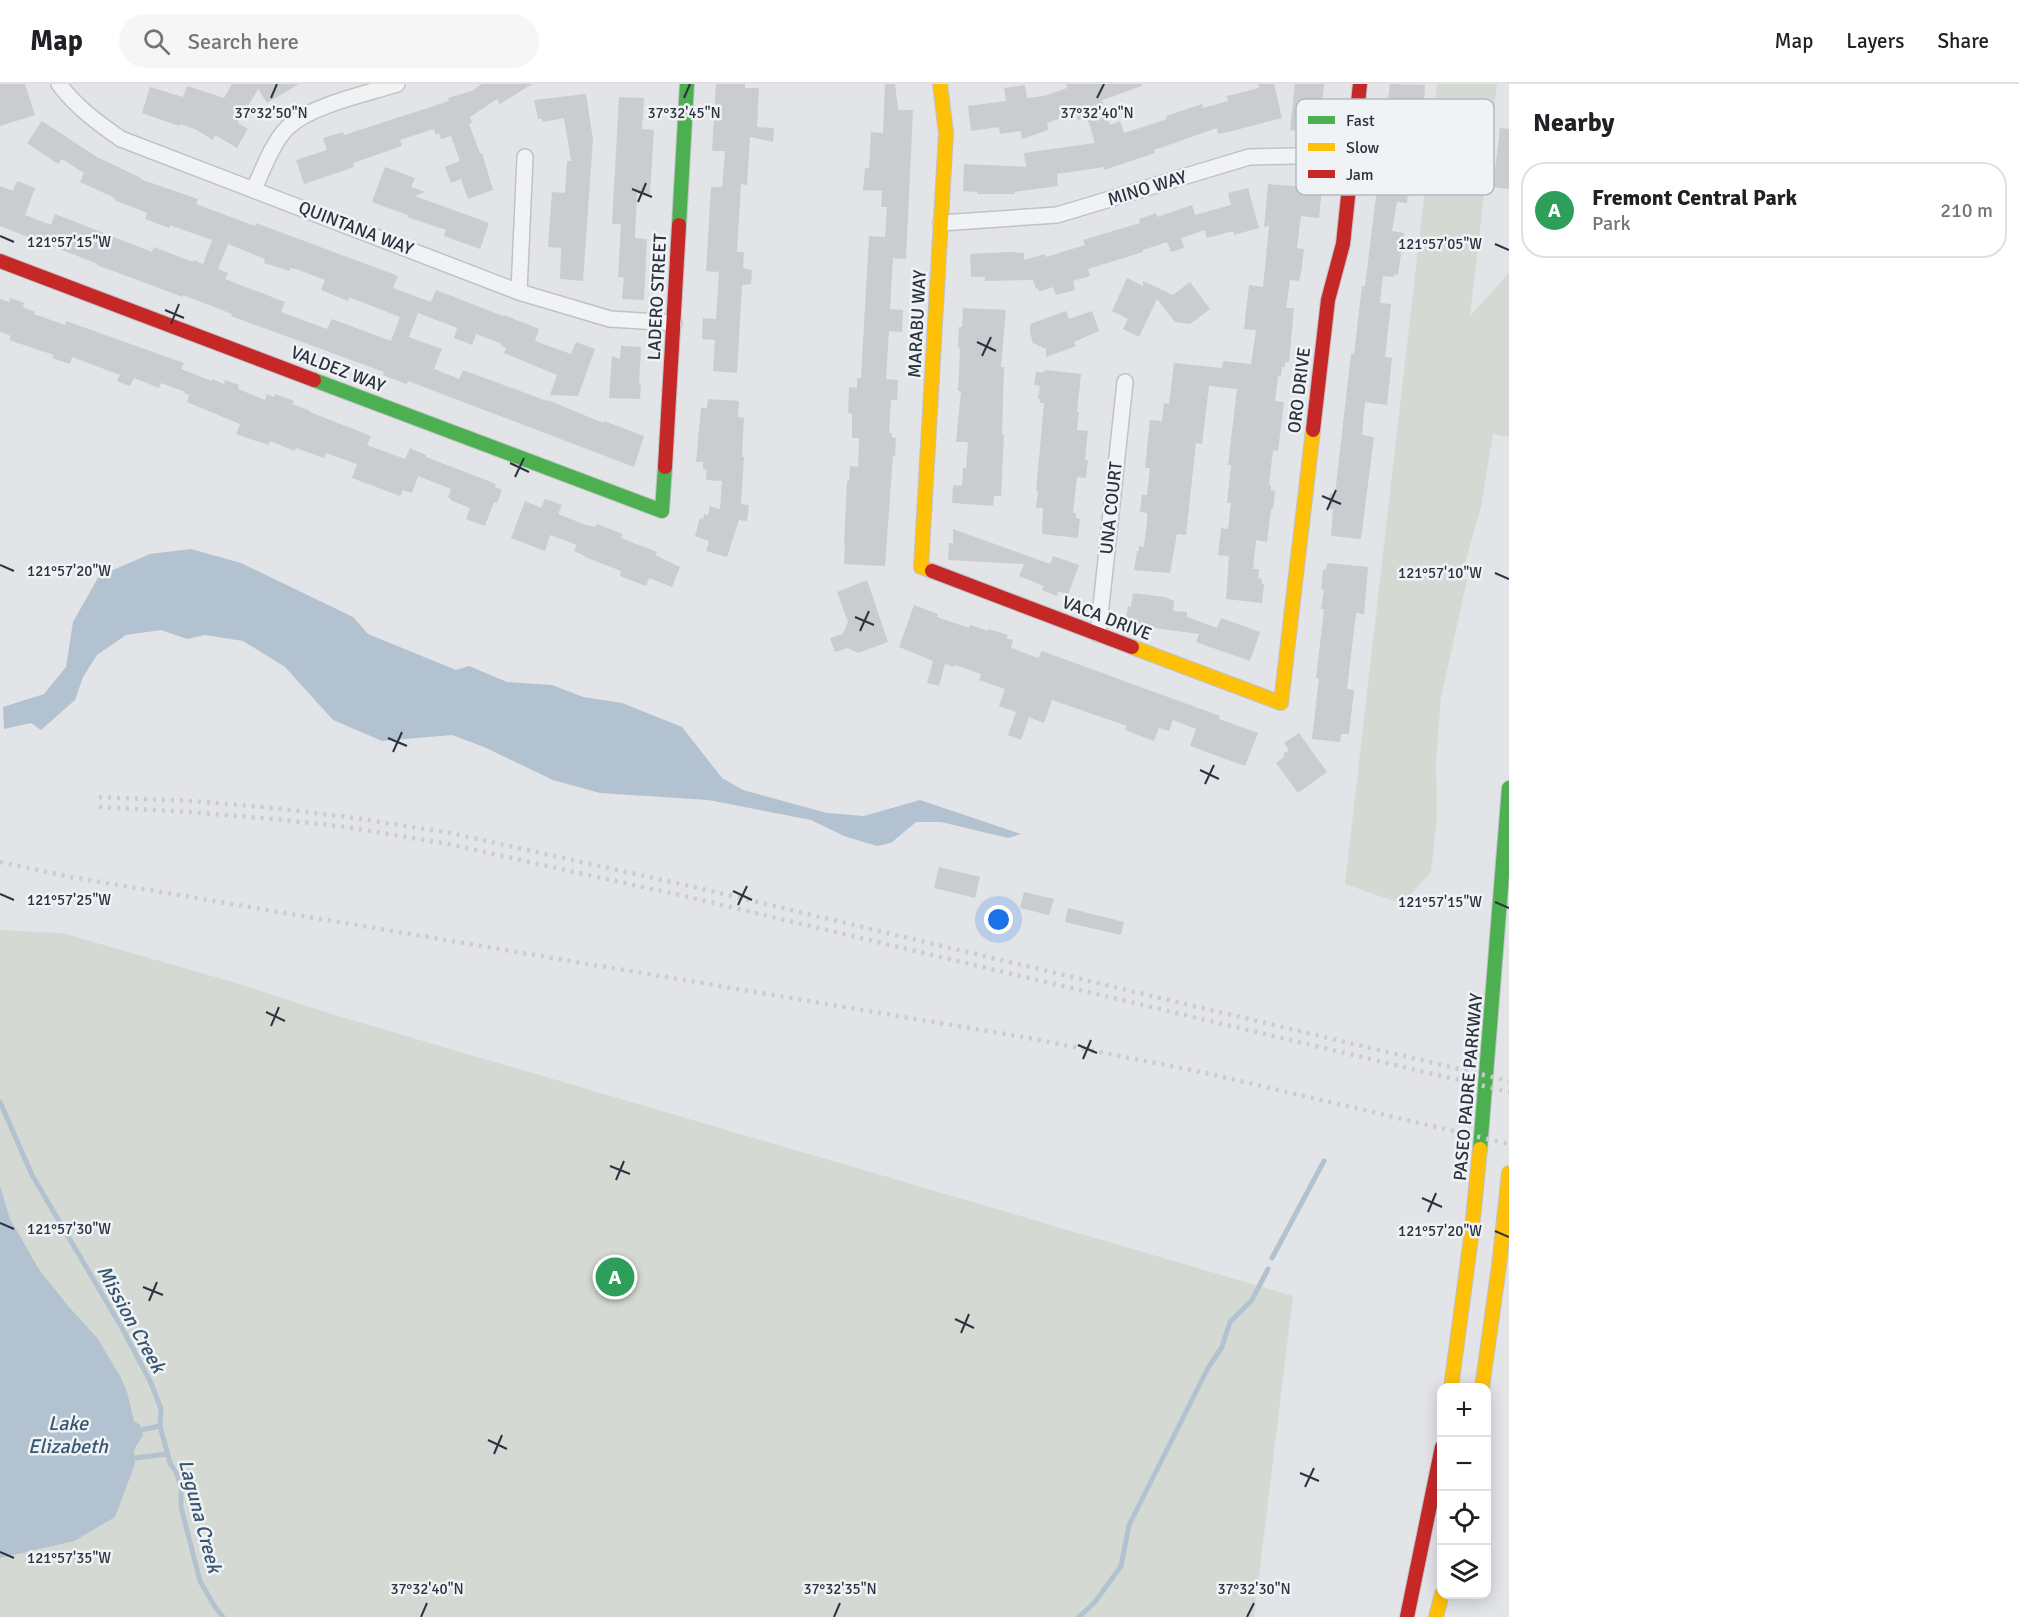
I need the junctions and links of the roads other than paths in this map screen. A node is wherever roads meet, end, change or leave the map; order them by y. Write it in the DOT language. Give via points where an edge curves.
graph roads {
  1 [pos="59,84"];
  2 [pos="397,84"];
  3 [pos="687,84"];
  4 [pos="940,84"];
  5 [pos="1360,84"];
  6 [pos="1358,99"];
  7 [pos="1296,156"];
  8 [pos="525,157"];
  9 [pos="254,189"];
  10 [pos="1348,195"];
  11 [pos="941,224"];
  12 [pos="0,261"];
  13 [pos="519,292"];
  14 [pos="674,322"];
  15 [pos="1125,382"];
  16 [pos="662,511"];
  17 [pos="921,567"];
  18 [pos="1098,634"];
  19 [pos="1281,703"];
  20 [pos="1509,788"];
  21 [pos="1509,1173"];
  22 [pos="1452,1383"];
  23 [pos="1483,1383"];
  24 [pos="1437,1471"];
  25 [pos="1441,1599"];
  26 [pos="1407,1617"];
  27 [pos="1436,1617"];
  1 -- 9 [label="street, QUINTANA WAY" via="84,111 121,139"];
  2 -- 9 [label="street" via="319,108 288,127"];
  3 -- 14 [label="street, LADERO STREET"];
  4 -- 11 [label="street, MARABU WAY" via="946,133"];
  5 -- 6 [label="street, ORO DRIVE"];
  7 -- 11 [label="street, MINO WAY" via="1249,156 1057,215"];
  8 -- 13 [label="street"];
  9 -- 13 [label="street, QUINTANA WAY"];
  10 -- 19 [label="street, ORO DRIVE" via="1343,244 1328,300"];
  11 -- 17 [label="street, MARABU WAY"];
  12 -- 16 [label="street, VALDEZ WAY"];
  13 -- 14 [label="street, QUINTANA WAY" via="610,319"];
  14 -- 16 [label="street, LADERO STREET"];
  15 -- 18 [label="street, UNA COURT"];
  17 -- 18 [label="street, VACA DRIVE"];
  18 -- 19 [label="street, VACA DRIVE"];
  20 -- 22 [label="street, PASEO PADRE PARKWAY" via="1482,1139"];
  21 -- 23 [label="street"];
  24 -- 26 [label="street"];
  25 -- 27 [label="street"];
}
